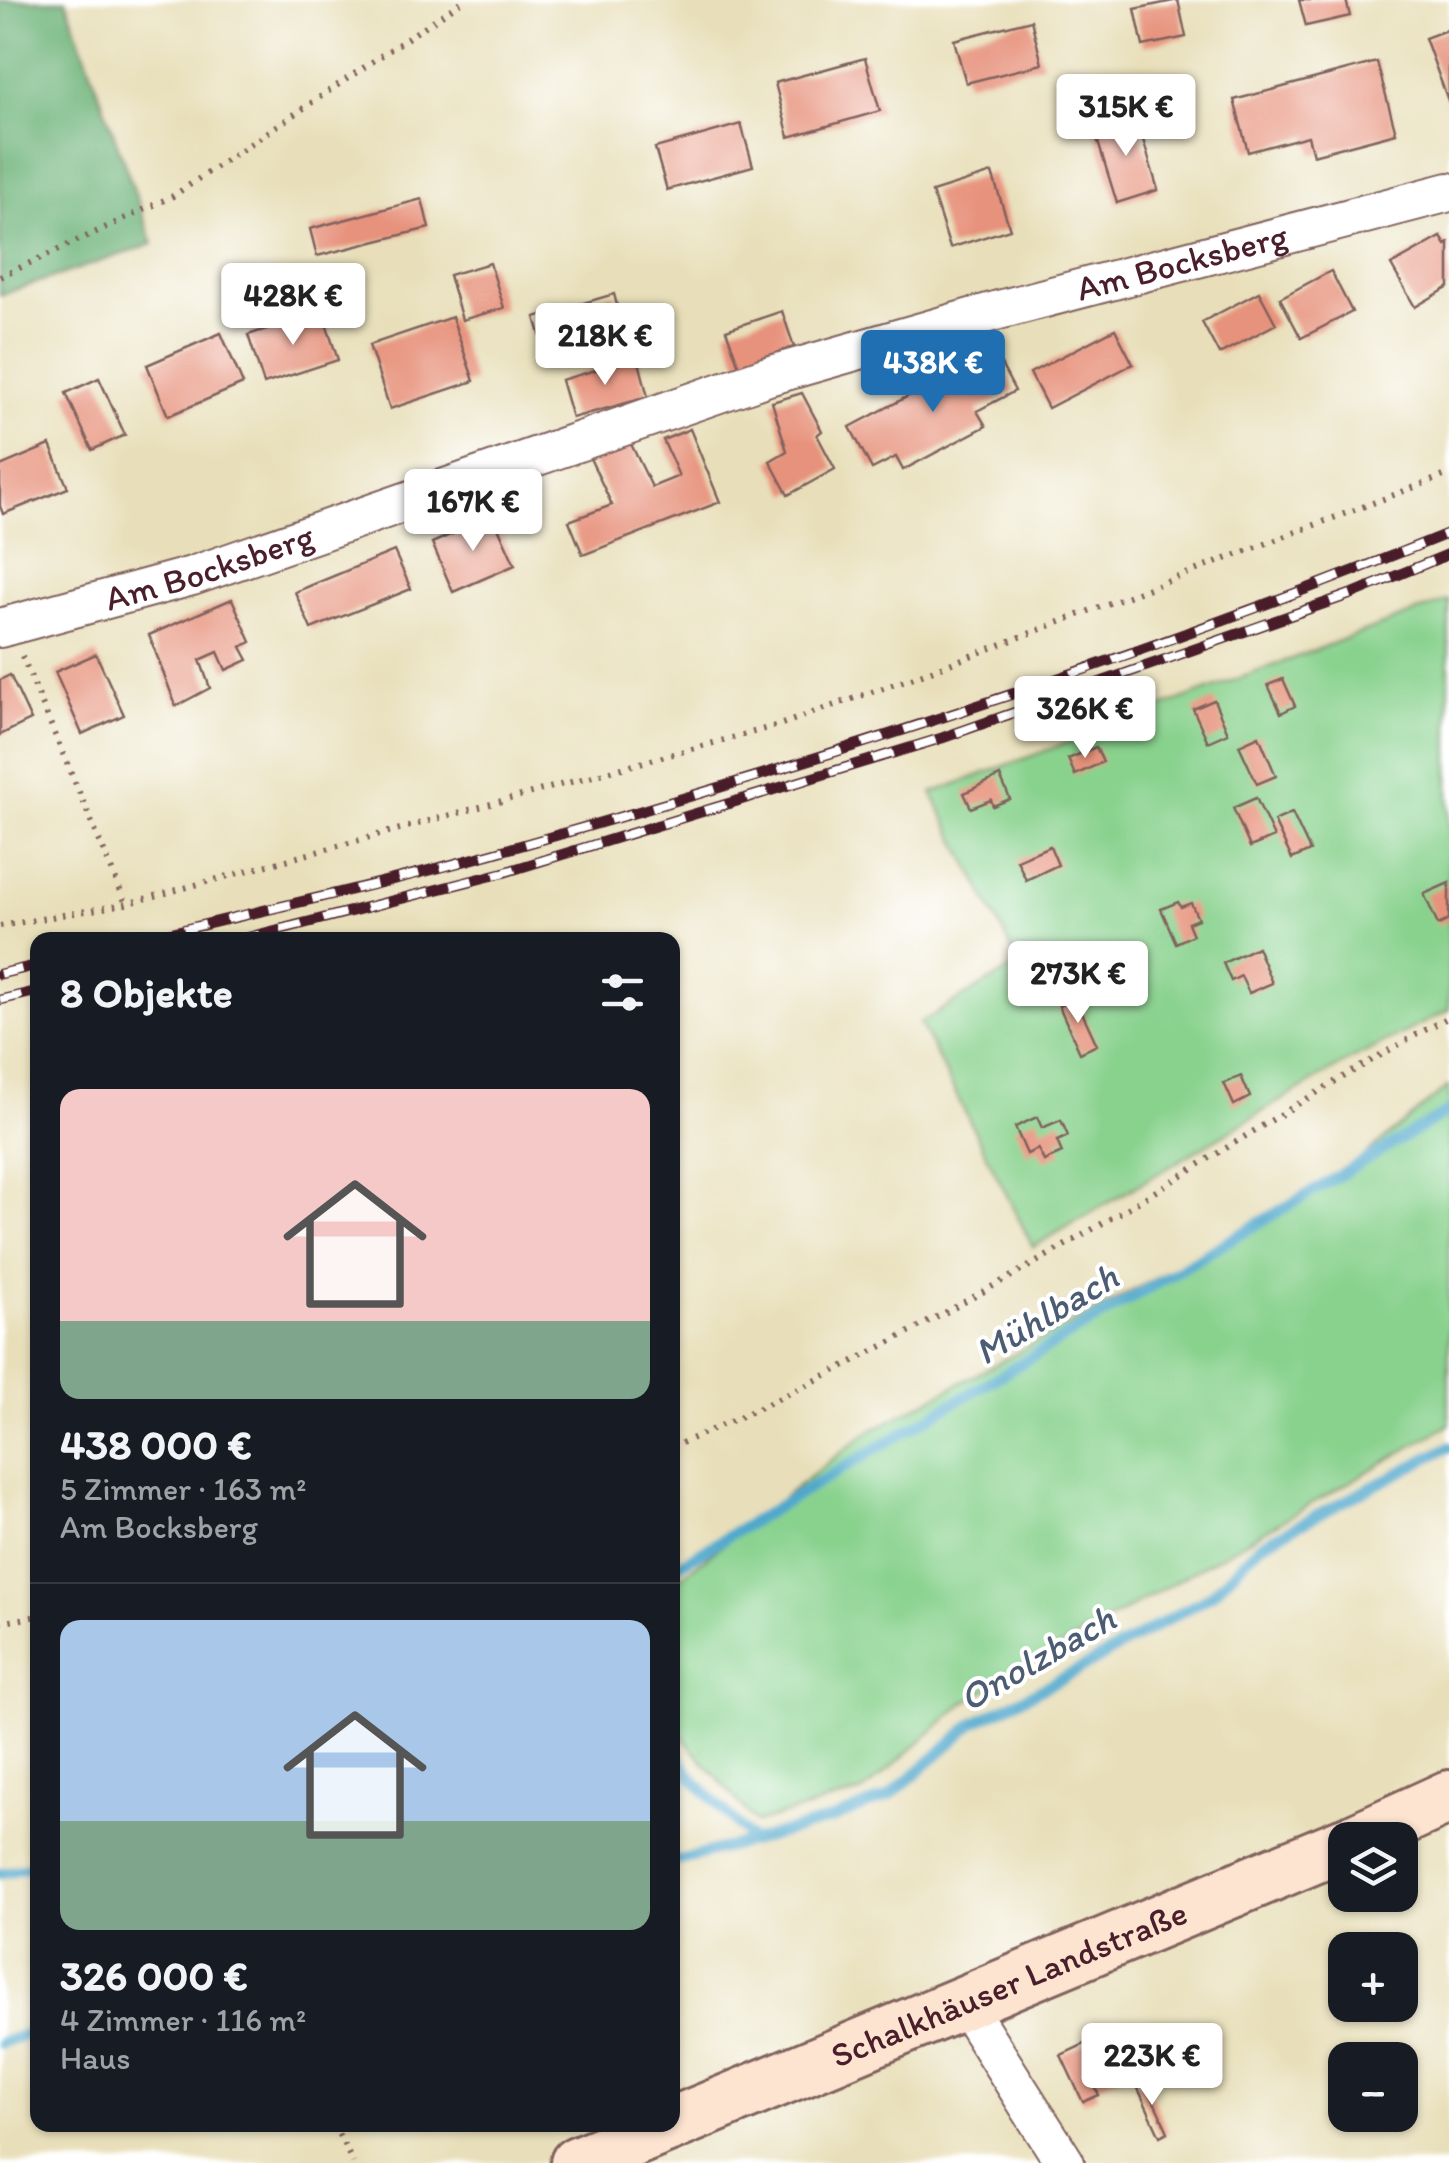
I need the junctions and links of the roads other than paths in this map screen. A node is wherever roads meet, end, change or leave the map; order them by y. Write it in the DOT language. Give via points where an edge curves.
graph roads {
  1 [pos="1449,192"];
  2 [pos="5,627"];
  3 [pos="1449,1797"];
  4 [pos="1394,1822"];
  5 [pos="1328,1851"];
  6 [pos="965,2005"];
  7 [pos="680,2120"];
  8 [pos="652,2132"];
  9 [pos="577,2163"];
  10 [pos="1066,2163"];
  1 -- 2 [label="street, Am Bocksberg" via="768,376 192,576"];
  3 -- 4 [label="main road"];
  5 -- 6 [label="main road, Schalkhäuser Landstraße"];
  6 -- 7 [label="main road, Schalkhäuser Landstraße"];
  6 -- 10 [label="street"];
  8 -- 9 [label="main road, Schalkhäuser Landstraße"];
}
